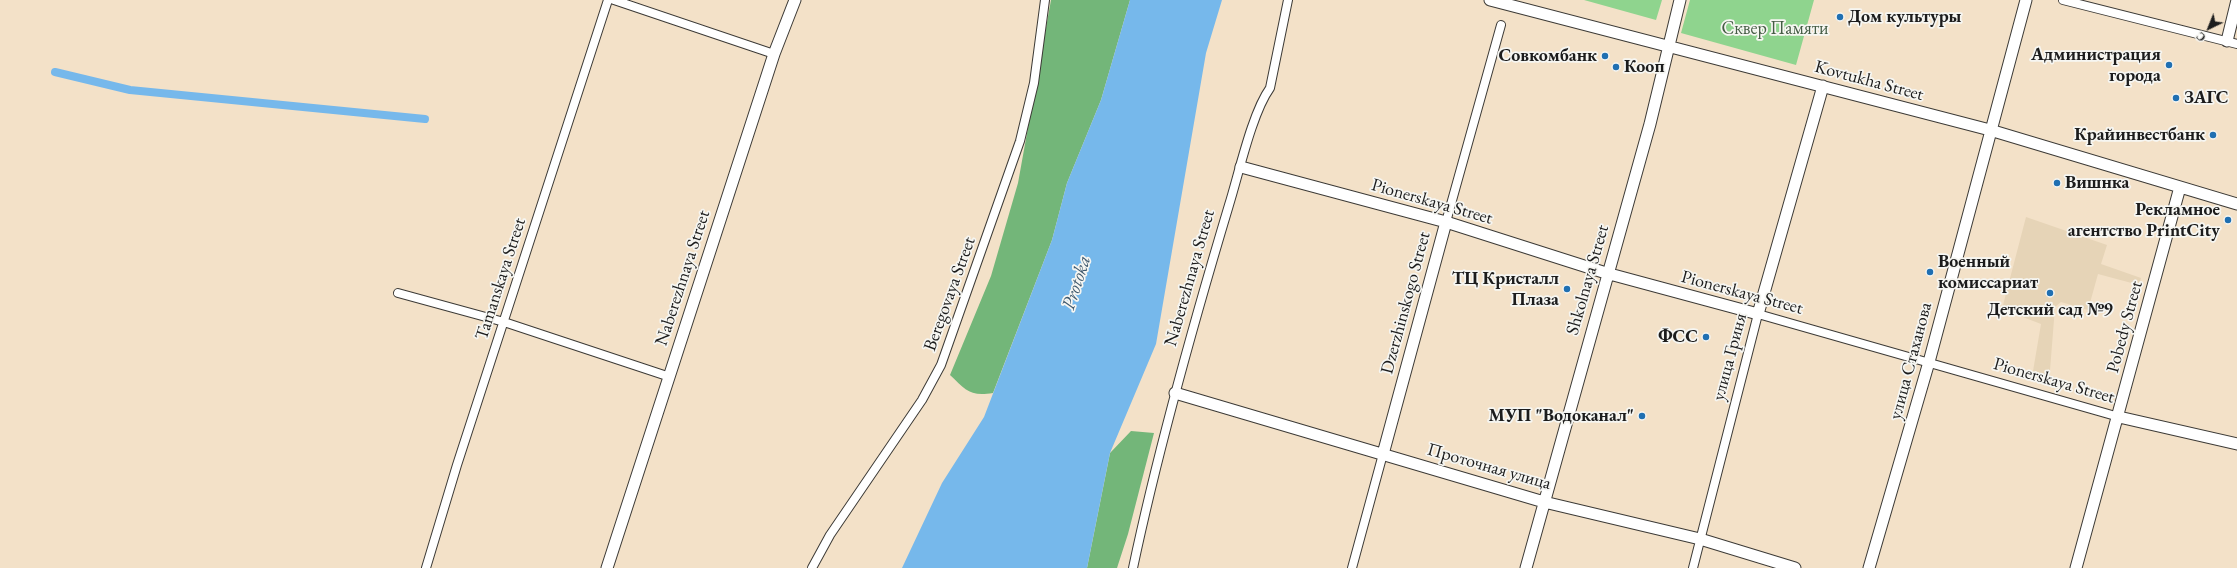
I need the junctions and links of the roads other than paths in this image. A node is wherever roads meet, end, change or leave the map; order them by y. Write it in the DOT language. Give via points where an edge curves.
graph roads {
  1 [pos="608,0"];
  2 [pos="614,0"];
  3 [pos="795,0"];
  4 [pos="1045,0"];
  5 [pos="1288,0"];
  6 [pos="1490,0"];
  7 [pos="1680,0"];
  8 [pos="2026,0"];
  9 [pos="2063,0"];
  10 [pos="2237,0"];
  11 [pos="1501,25"];
  12 [pos="2232,43"];
  13 [pos="1667,47"];
  14 [pos="774,54"];
  15 [pos="1823,86"];
  16 [pos="1990,130"];
  17 [pos="1240,168"];
  18 [pos="2180,188"];
  19 [pos="2237,204"];
  20 [pos="1446,222"];
  21 [pos="1606,274"];
  22 [pos="398,293"];
  23 [pos="1758,314"];
  24 [pos="504,322"];
  25 [pos="1929,362"];
  26 [pos="670,377"];
  27 [pos="1175,393"];
  28 [pos="2119,417"];
  29 [pos="2237,444"];
  30 [pos="1383,454"];
  31 [pos="1544,502"];
  32 [pos="1700,540"];
  33 [pos="426,568"];
  34 [pos="607,568"];
  35 [pos="812,568"];
  36 [pos="1133,568"];
  37 [pos="1352,568"];
  38 [pos="1526,568"];
  39 [pos="1692,568"];
  40 [pos="1795,568"];
  41 [pos="1869,568"];
  42 [pos="2076,568"];
  1 -- 24 [label="street, Tamanskaya Street"];
  2 -- 14 [label="street"];
  3 -- 14 [label="street, Naberezhnaya Street"];
  4 -- 35 [label="street, Beregovaya Street" via="1034,83 1020,141 942,365 922,400 834,529"];
  5 -- 17 [label="street, Naberezhnaya Street" via="1270,88 1264,97"];
  6 -- 13 [label="street, Kovtukha Street"];
  7 -- 13 [label="street, Shkolnaya Street"];
  8 -- 16 [label="street, улица Стаханова"];
  9 -- 12 [label="street"];
  10 -- 12 [label="street"];
  11 -- 20 [label="street, Dzerzhinskogo Street"];
  13 -- 15 [label="street, Kovtukha Street"];
  13 -- 21 [label="street, Shkolnaya Street" via="1650,124"];
  14 -- 26 [label="street, Naberezhnaya Street"];
  15 -- 16 [label="street, Kovtukha Street"];
  15 -- 23 [label="street, улица Гриня"];
  16 -- 18 [label="street, Kovtukha Street"];
  16 -- 25 [label="street, улица Стаханова"];
  17 -- 20 [label="street, Pionerskaya Street"];
  17 -- 27 [label="street, Naberezhnaya Street" via="1192,326"];
  18 -- 19 [label="street, Kovtukha Street"];
  18 -- 28 [label="street, Pobedy Street"];
  20 -- 21 [label="street, Pionerskaya Street"];
  20 -- 30 [label="street, Dzerzhinskogo Street"];
  21 -- 23 [label="street, Pionerskaya Street"];
  21 -- 31 [label="street, Shkolnaya Street"];
  22 -- 24 [label="street"];
  23 -- 25 [label="street, Pionerskaya Street"];
  23 -- 32 [label="street, улица Гриня"];
  24 -- 26 [label="street"];
  24 -- 33 [label="street, Tamanskaya Street"];
  25 -- 28 [label="street, Pionerskaya Street"];
  25 -- 41 [label="street, улица Стаханова"];
  26 -- 34 [label="street, Naberezhnaya Street"];
  27 -- 30 [label="street, Проточная улица"];
  27 -- 36 [label="street, Naberezhnaya Street" via="1143,517"];
  28 -- 29 [label="street, Pionerskaya Street"];
  28 -- 42 [label="street, Pobedy Street"];
  30 -- 31 [label="street, Проточная улица"];
  30 -- 37 [label="street, Dzerzhinskogo Street"];
  31 -- 32 [label="street, Проточная улица"];
  31 -- 38 [label="street, Shkolnaya Street"];
  32 -- 39 [label="street, улица Гриня"];
  32 -- 40 [label="street, Проточная улица"];
}
